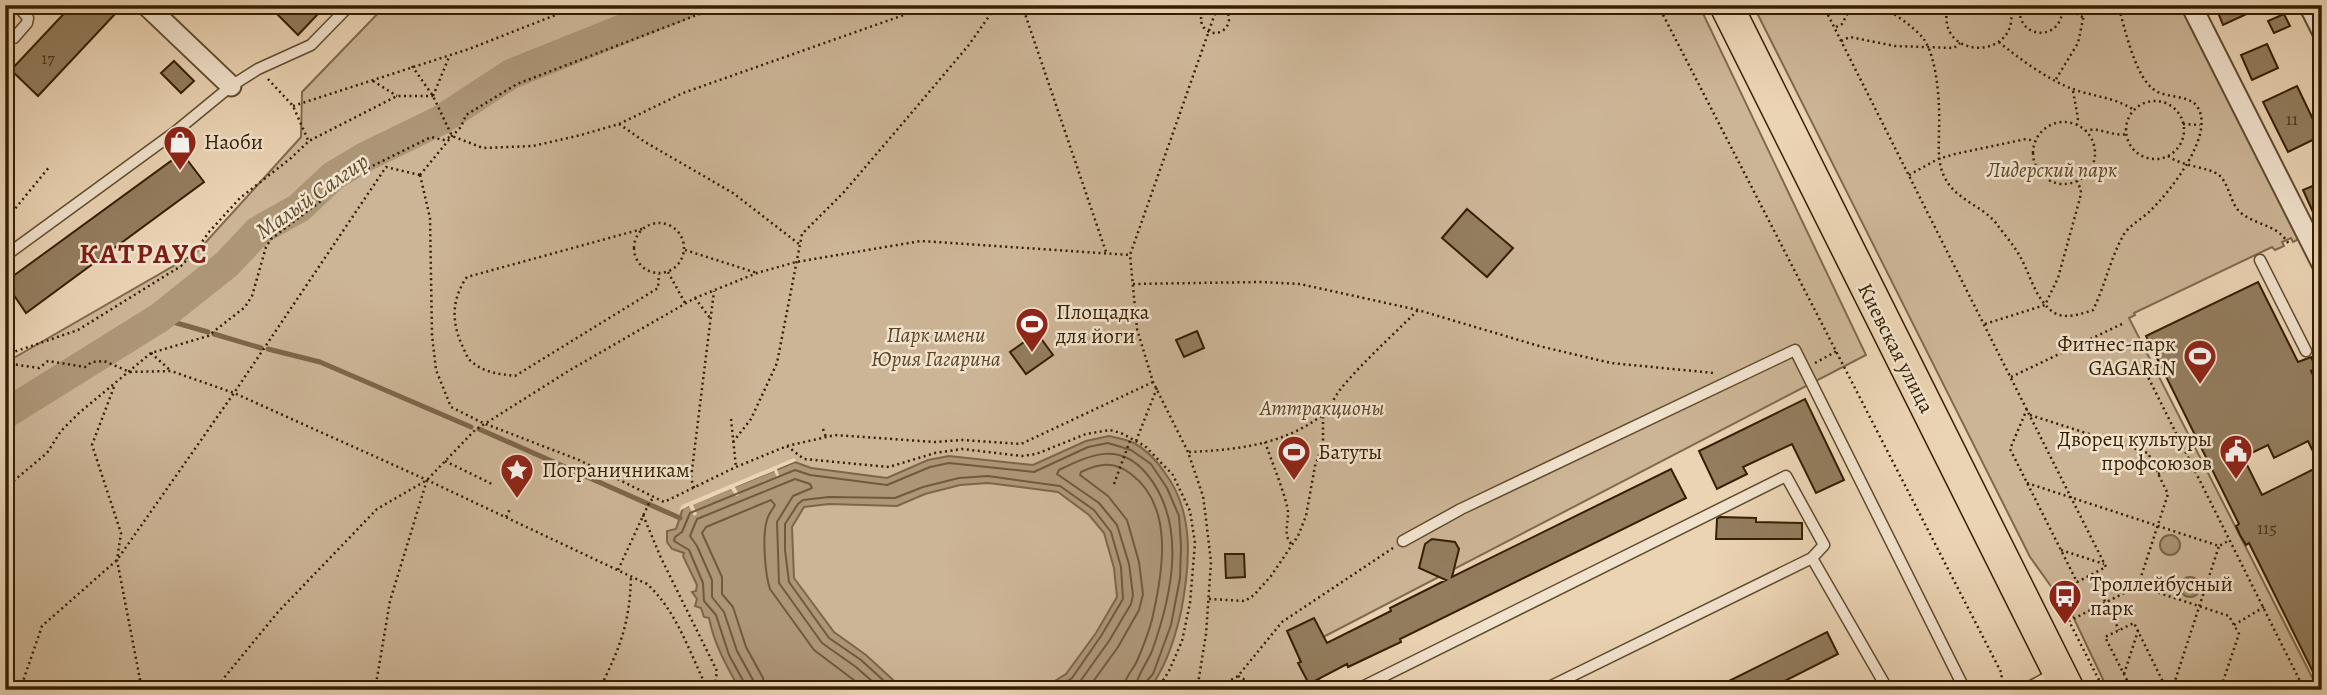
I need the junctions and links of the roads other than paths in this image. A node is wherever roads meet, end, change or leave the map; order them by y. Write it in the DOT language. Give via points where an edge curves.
graph roads {
  1 [pos="17,5"];
  2 [pos="146,5"];
  3 [pos="350,5"];
  4 [pos="1726,5"];
  5 [pos="2191,5"];
  6 [pos="2309,5"];
  7 [pos="2322,31"];
  8 [pos="14,38"];
  9 [pos="232,86"];
  10 [pos="5,256"];
  11 [pos="2260,260"];
  12 [pos="2322,264"];
  13 [pos="2306,351"];
  14 [pos="1403,541"];
  15 [pos="1812,558"];
  16 [pos="2063,680"];
  17 [pos="1356,690"];
  18 [pos="1543,690"];
  19 [pos="1888,690"];
  20 [pos="1965,690"];
  21 [pos="2024,690"];
  1 -- 8 [label="lane" via="28,19"];
  2 -- 9 [label="street"];
  3 -- 9 [label="lane" via="311,45"];
  4 -- 16 [label="main road, Киевская улица"];
  5 -- 12 [label="street"];
  6 -- 7 [label="street"];
  9 -- 10 [label="lane"];
  11 -- 13 [label="lane"];
  14 -- 20 [label="lane" via="1796,350"];
  15 -- 17 [label="lane" via="1824,545 1786,476"];
  15 -- 18 [label="lane"];
  15 -- 19 [label="lane"];
  16 -- 21 [label="lane"];
}
